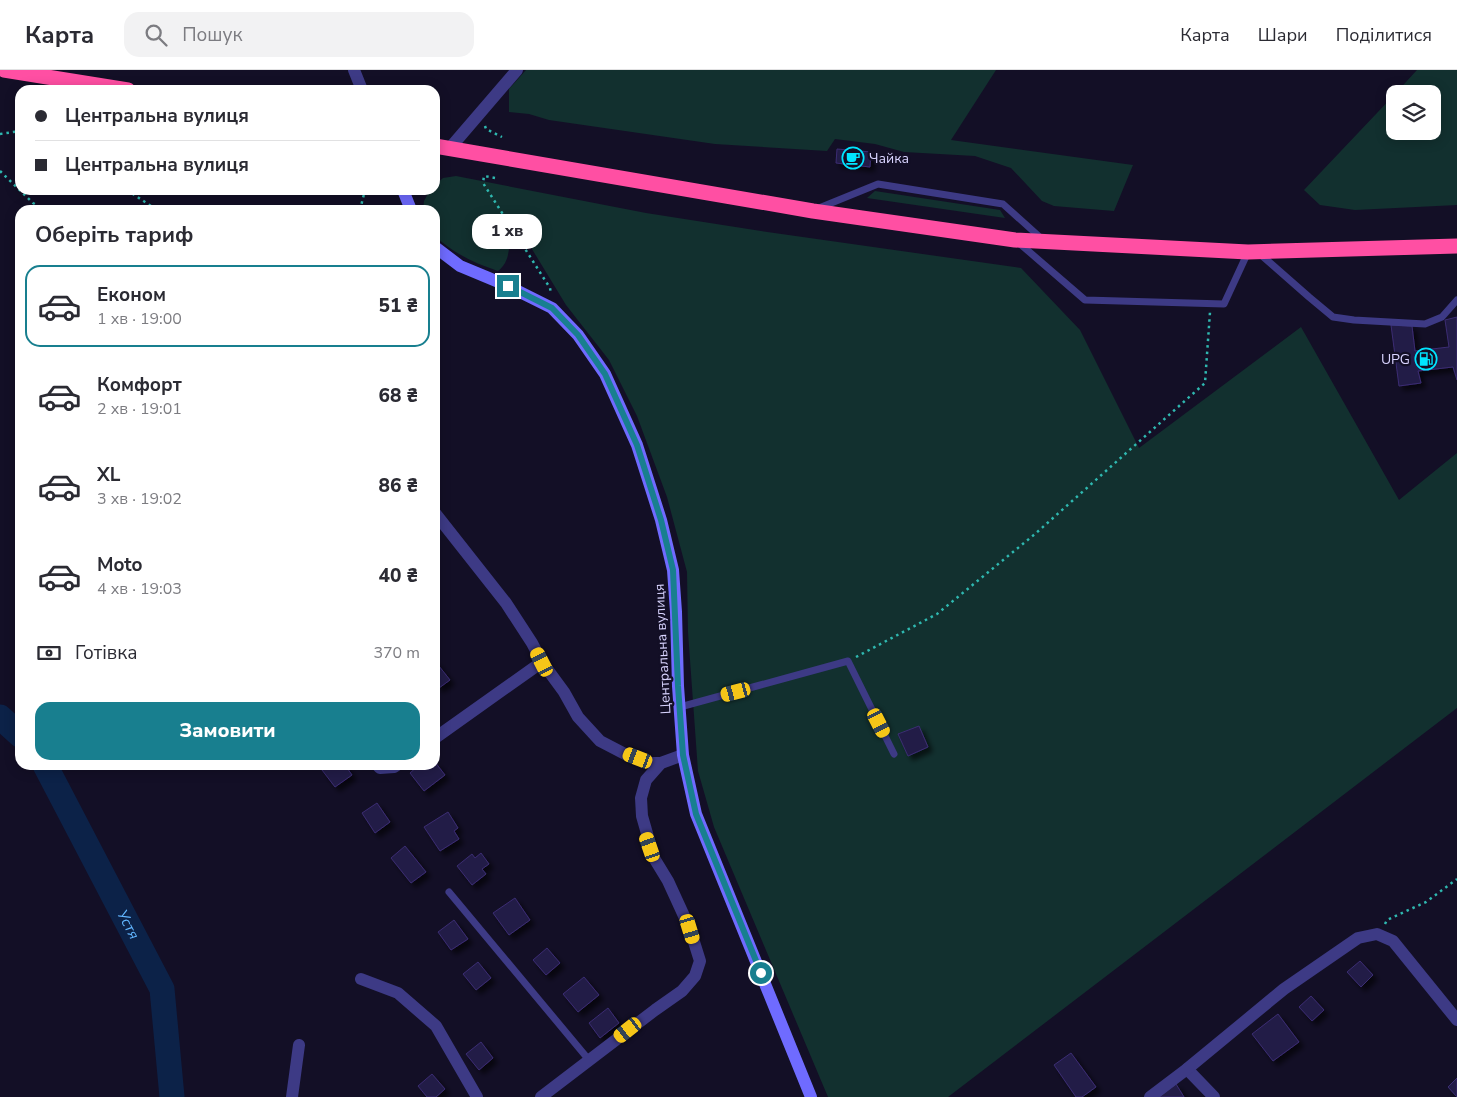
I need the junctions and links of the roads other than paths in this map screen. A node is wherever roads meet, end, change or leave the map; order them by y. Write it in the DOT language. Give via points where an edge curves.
graph roads {
  1 [pos="4,70"];
  2 [pos="354,70"];
  3 [pos="517,70"];
  4 [pos="97,85"];
  5 [pos="360,85"];
  6 [pos="442,147"];
  7 [pos="813,211"];
  8 [pos="1015,240"];
  9 [pos="1046,242"];
  10 [pos="1457,246"];
  11 [pos="440,251"];
  12 [pos="1253,252"];
  13 [pos="1457,300"];
  14 [pos="440,519"];
  15 [pos="542,662"];
  16 [pos="680,707"];
  17 [pos="440,734"];
  18 [pos="894,754"];
  19 [pos="683,755"];
  20 [pos="661,763"];
  21 [pos="449,892"];
  22 [pos="361,979"];
  23 [pos="1457,1020"];
  24 [pos="299,1045"];
  25 [pos="589,1060"];
  26 [pos="1187,1069"];
  27 [pos="292,1097"];
  28 [pos="477,1097"];
  29 [pos="541,1097"];
  30 [pos="811,1097"];
  31 [pos="1150,1097"];
  32 [pos="1214,1097"];
  1 -- 4 [label="highway"];
  2 -- 5 [label="street"];
  3 -- 6 [label="street"];
  6 -- 7 [label="highway"];
  7 -- 8 [label="highway"];
  7 -- 9 [label="lane" via="878,184 1003,204"];
  8 -- 9 [label="highway"];
  8 -- 12 [label="lane" via="1086,300 1224,304"];
  9 -- 12 [label="highway"];
  10 -- 12 [label="highway"];
  11 -- 16 [label="street, Центральна вулиця" via="460,266 552,308 578,335 605,374 637,445 673,570"];
  12 -- 13 [label="lane" via="1333,316 1425,324 1442,317"];
  14 -- 15 [label="street" via="506,603"];
  15 -- 17 [label="street"];
  15 -- 20 [label="street" via="578,717 600,741 625,754"];
  16 -- 18 [label="lane" via="848,661"];
  16 -- 19 [label="street, Центральна вулиця"];
  19 -- 20 [label="street"];
  19 -- 30 [label="street, Центральна вулиця" via="696,814"];
  20 -- 25 [label="street" via="646,780 641,798 642,816 654,858 690,929 700,961 695,976 682,991"];
  21 -- 25 [label="lane"];
  22 -- 28 [label="street" via="398,993 436,1026"];
  23 -- 26 [label="street" via="1393,940 1377,934 1358,938 1284,989"];
  24 -- 27 [label="street"];
  25 -- 29 [label="street"];
  26 -- 31 [label="street"];
  26 -- 32 [label="street"];
}
